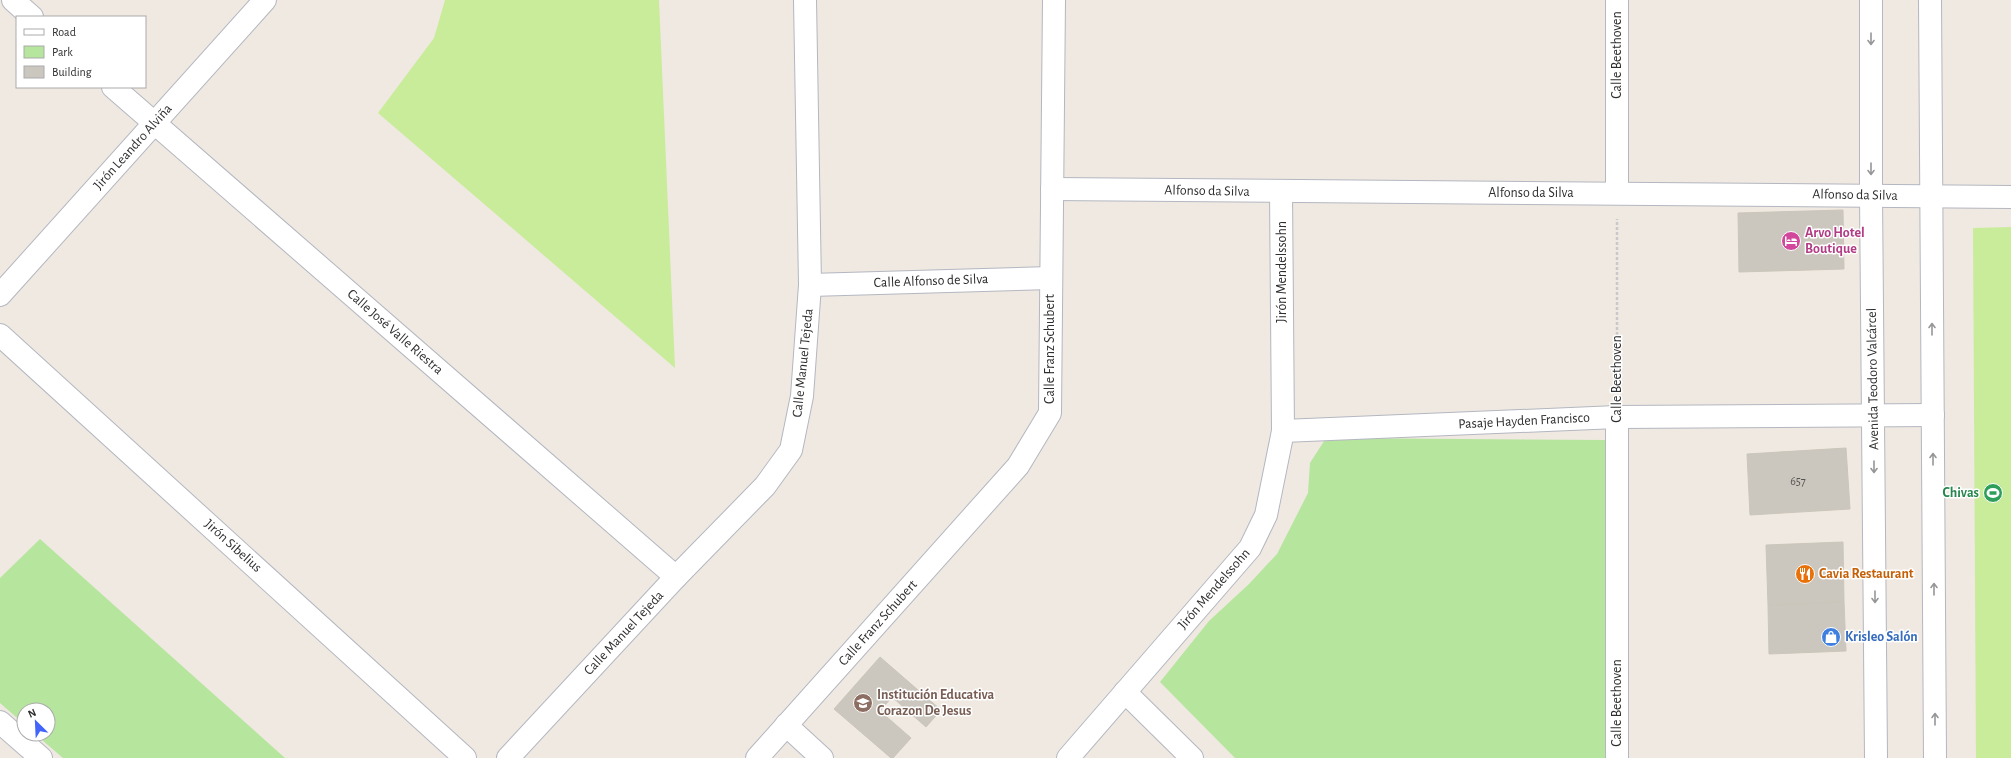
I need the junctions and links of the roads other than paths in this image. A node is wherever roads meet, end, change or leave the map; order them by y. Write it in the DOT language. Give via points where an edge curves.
graph roads {
  1 [pos="13,0"];
  2 [pos="265,0"];
  3 [pos="805,0"];
  4 [pos="1054,0"];
  5 [pos="1616,0"];
  6 [pos="1871,0"];
  7 [pos="1930,0"];
  8 [pos="31,16"];
  9 [pos="114,88"];
  10 [pos="155,123"];
  11 [pos="1052,189"];
  12 [pos="1281,192"];
  13 [pos="1618,193"];
  14 [pos="1871,195"];
  15 [pos="1931,196"];
  16 [pos="2011,197"];
  17 [pos="1051,278"];
  18 [pos="810,285"];
  19 [pos="0,294"];
  20 [pos="0,335"];
  21 [pos="1933,414"];
  22 [pos="1873,415"];
  23 [pos="1617,417"];
  24 [pos="1283,432"];
  25 [pos="676,576"];
  26 [pos="1125,692"];
  27 [pos="0,722"];
  28 [pos="786,725"];
  29 [pos="41,758"];
  30 [pos="465,758"];
  31 [pos="508,758"];
  32 [pos="757,758"];
  33 [pos="822,758"];
  34 [pos="1068,758"];
  35 [pos="1192,758"];
  36 [pos="1617,758"];
  37 [pos="1876,758"];
  38 [pos="1935,758"];
  1 -- 8 [label="street"];
  2 -- 10 [label="street, Jirón Leandro Alviña"];
  3 -- 18 [label="street, Calle Manuel Tejeda"];
  4 -- 11 [label="street, Calle Franz Schubert"];
  5 -- 13 [label="street, Calle Beethoven"];
  6 -- 14 [label="street, Avenida Teodoro Valcárcel, one-way"];
  7 -- 15 [label="street"];
  9 -- 10 [label="street, Calle José Valle Riestra"];
  10 -- 19 [label="street, Jirón Leandro Alviña"];
  10 -- 25 [label="street, Calle José Valle Riestra"];
  11 -- 12 [label="street, Alfonso da Silva"];
  11 -- 17 [label="street, Calle Franz Schubert"];
  12 -- 13 [label="street, Alfonso da Silva"];
  12 -- 24 [label="street, Jirón Mendelssohn"];
  13 -- 14 [label="street, Alfonso da Silva"];
  14 -- 15 [label="street, Alfonso da Silva"];
  14 -- 22 [label="street, Avenida Teodoro Valcárcel"];
  15 -- 16 [label="street, Alfonso da Silva"];
  21 -- 15 [label="street, one-way"];
  17 -- 18 [label="street, Calle Alfonso de Silva"];
  17 -- 28 [label="street, Calle Franz Schubert" via="1050,413 1013,472"];
  18 -- 25 [label="street, Calle Manuel Tejeda" via="802,396 791,450 765,486"];
  20 -- 30 [label="street, Jirón Sibelius"];
  21 -- 22 [label="street, Pasaje Hayden Francisco"];
  38 -- 21 [label="street, one-way"];
  22 -- 23 [label="street, Pasaje Hayden Francisco"];
  22 -- 37 [label="street, Avenida Teodoro Valcárcel, one-way"];
  23 -- 24 [label="street, Pasaje Hayden Francisco"];
  23 -- 36 [label="street, Calle Beethoven"];
  24 -- 26 [label="street, Jirón Mendelssohn" via="1266,515 1250,548"];
  25 -- 31 [label="street, Calle Manuel Tejeda"];
  26 -- 34 [label="street, Jirón Mendelssohn"];
  26 -- 35 [label="street"];
  27 -- 29 [label="street"];
  28 -- 32 [label="street, Calle Franz Schubert"];
  28 -- 33 [label="street"];
}
